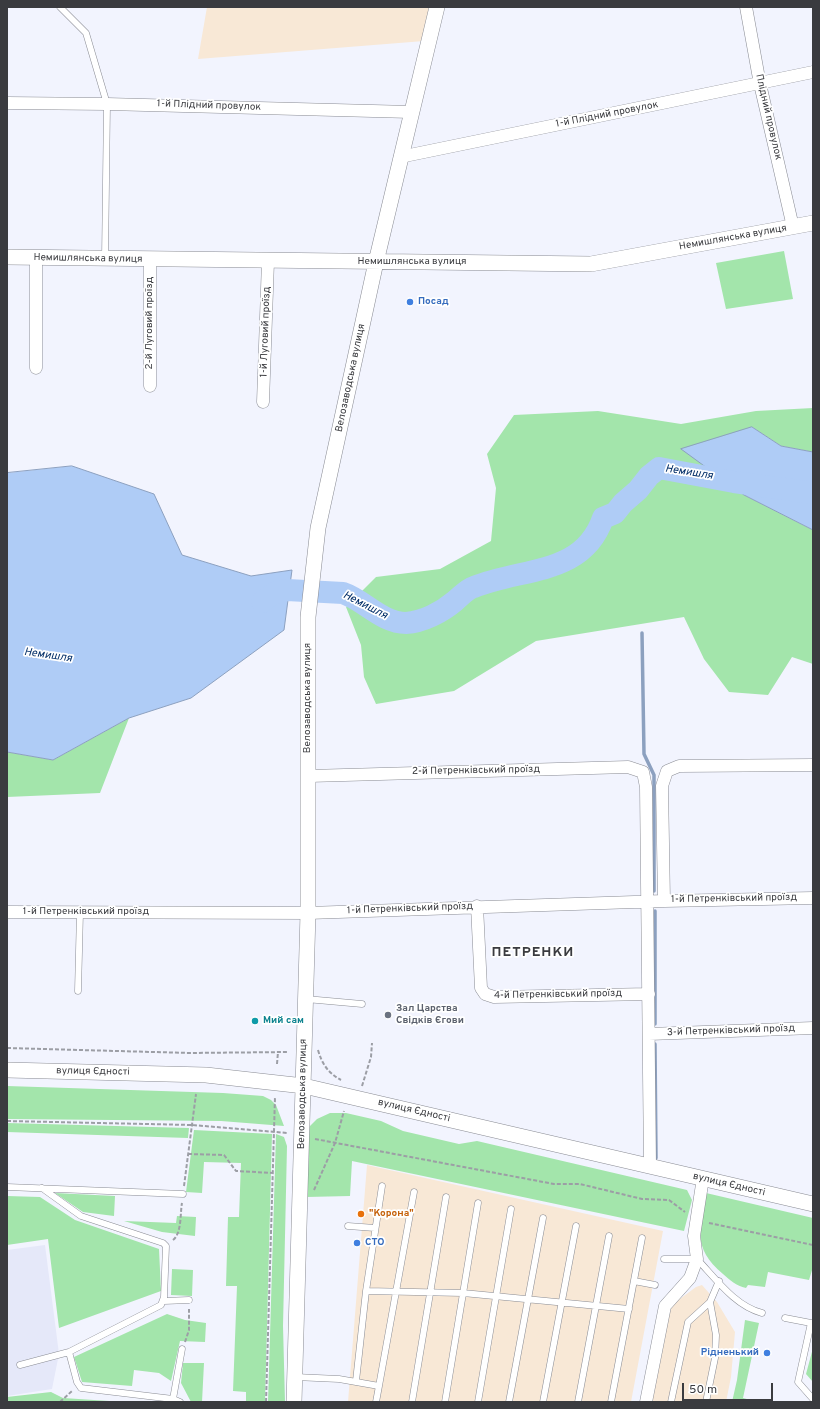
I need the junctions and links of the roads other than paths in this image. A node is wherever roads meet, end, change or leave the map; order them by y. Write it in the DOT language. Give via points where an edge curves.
graph roads {
  1 [pos="60,7"];
  2 [pos="437,7"];
  3 [pos="746,7"];
  4 [pos="813,72"];
  5 [pos="760,84"];
  6 [pos="7,103"];
  7 [pos="108,104"];
  8 [pos="411,112"];
  9 [pos="400,157"];
  10 [pos="813,223"];
  11 [pos="793,227"];
  12 [pos="7,257"];
  13 [pos="36,258"];
  14 [pos="105,258"];
  15 [pos="150,260"];
  16 [pos="268,261"];
  17 [pos="376,262"];
  18 [pos="36,368"];
  19 [pos="150,386"];
  20 [pos="263,402"];
  21 [pos="813,765"];
  22 [pos="654,774"];
  23 [pos="309,776"];
  24 [pos="813,898"];
  25 [pos="648,901"];
  26 [pos="664,901"];
  27 [pos="477,906"];
  28 [pos="7,912"];
  29 [pos="80,912"];
  30 [pos="308,913"];
  31 [pos="78,991"];
  32 [pos="649,994"];
  33 [pos="306,999"];
  34 [pos="362,1004"];
  35 [pos="813,1028"];
  36 [pos="649,1034"];
  37 [pos="7,1070"];
  38 [pos="304,1086"];
  39 [pos="650,1166"];
  40 [pos="703,1178"];
  41 [pos="382,1186"];
  42 [pos="7,1187"];
  43 [pos="42,1188"];
  44 [pos="414,1192"];
  45 [pos="183,1194"];
  46 [pos="446,1197"];
  47 [pos="478,1203"];
  48 [pos="813,1204"];
  49 [pos="511,1209"];
  50 [pos="543,1218"];
  51 [pos="348,1226"];
  52 [pos="576,1226"];
  53 [pos="375,1228"];
  54 [pos="609,1236"];
  55 [pos="642,1238"];
  56 [pos="664,1259"];
  57 [pos="697,1259"];
  58 [pos="634,1281"];
  59 [pos="719,1282"];
  60 [pos="655,1285"];
  61 [pos="366,1291"];
  62 [pos="397,1292"];
  63 [pos="430,1292"];
  64 [pos="463,1293"];
  65 [pos="496,1297"];
  66 [pos="189,1300"];
  67 [pos="528,1300"];
  68 [pos="164,1301"];
  69 [pos="710,1302"];
  70 [pos="561,1303"];
  71 [pos="596,1306"];
  72 [pos="628,1309"];
  73 [pos="762,1313"];
  74 [pos="785,1318"];
  75 [pos="812,1323"];
  76 [pos="182,1349"];
  77 [pos="69,1352"];
  78 [pos="20,1365"];
  79 [pos="295,1377"];
  80 [pos="356,1381"];
  81 [pos="379,1386"];
  82 [pos="173,1399"];
  83 [pos="813,1399"];
  84 [pos="180,1402"];
  85 [pos="294,1402"];
  86 [pos="376,1402"];
  87 [pos="412,1402"];
  88 [pos="445,1402"];
  89 [pos="478,1402"];
  90 [pos="509,1402"];
  91 [pos="544,1402"];
  92 [pos="578,1402"];
  93 [pos="611,1402"];
  94 [pos="646,1402"];
  95 [pos="672,1402"];
  96 [pos="706,1402"];
  1 -- 7 [label="lane" via="86,32"];
  2 -- 8 [label="street, Велозаводська вулиця"];
  3 -- 5 [label="street, Плідний провулок"];
  4 -- 5 [label="street, 1-й Плідний провулок"];
  5 -- 9 [label="street, 1-й Плідний провулок"];
  5 -- 11 [label="street, Плідний провулок"];
  6 -- 7 [label="street, 1-й Плідний провулок"];
  7 -- 8 [label="street, 1-й Плідний провулок"];
  7 -- 14 [label="lane"];
  8 -- 9 [label="street, Велозаводська вулиця"];
  9 -- 17 [label="street, Велозаводська вулиця"];
  10 -- 11 [label="street, Немишлянська вулиця"];
  11 -- 17 [label="street, Немишлянська вулиця" via="591,264"];
  12 -- 13 [label="street, Немишлянська вулиця"];
  13 -- 14 [label="street, Немишлянська вулиця"];
  13 -- 18 [label="street"];
  14 -- 15 [label="street, Немишлянська вулиця"];
  15 -- 16 [label="street, Немишлянська вулиця"];
  15 -- 19 [label="street, 2-й Луговий проїзд"];
  16 -- 17 [label="street, Немишлянська вулиця"];
  16 -- 20 [label="street, 1-й Луговий проїзд"];
  17 -- 23 [label="street, Велозаводська вулиця" via="314,556 308,617"];
  21 -- 22 [label="street, 2-й Петренківський проїзд" via="679,766"];
  22 -- 23 [label="street, 2-й Петренківський проїзд" via="628,768"];
  22 -- 25 [label="street" via="646,786"];
  22 -- 26 [label="street" via="662,786"];
  23 -- 30 [label="street, Велозаводська вулиця"];
  24 -- 26 [label="street, 1-й Петренківський проїзд"];
  25 -- 26 [label="street, 1-й Петренківський проїзд"];
  25 -- 27 [label="street, 1-й Петренківський проїзд"];
  25 -- 32 [label="street"];
  27 -- 30 [label="street, 1-й Петренківський проїзд"];
  27 -- 32 [label="street, 4-й Петренківський проїзд" via="481,988 485,994 494,997"];
  28 -- 29 [label="street, 1-й Петренківський проїзд"];
  29 -- 30 [label="street, 1-й Петренківський проїзд"];
  29 -- 31 [label="lane"];
  30 -- 33 [label="street, Велозаводська вулиця"];
  32 -- 36 [label="street"];
  33 -- 34 [label="lane"];
  33 -- 38 [label="street, Велозаводська вулиця"];
  35 -- 36 [label="street, 3-й Петренківський проїзд"];
  36 -- 39 [label="street"];
  37 -- 38 [label="street, вулиця Єдності" via="206,1075"];
  38 -- 39 [label="street, вулиця Єдності"];
  38 -- 79 [label="street, Велозаводська вулиця"];
  39 -- 40 [label="street, вулиця Єдності"];
  40 -- 48 [label="street, вулиця Єдності"];
  40 -- 57 [label="street" via="694,1236"];
  41 -- 53 [label="lane"];
  42 -- 43 [label="lane"];
  43 -- 45 [label="lane"];
  43 -- 68 [label="lane" via="81,1216 162,1242 166,1246"];
  44 -- 62 [label="lane"];
  46 -- 63 [label="lane"];
  47 -- 64 [label="lane"];
  49 -- 65 [label="lane"];
  50 -- 67 [label="lane"];
  51 -- 53 [label="lane"];
  52 -- 70 [label="lane"];
  53 -- 61 [label="lane"];
  54 -- 71 [label="lane"];
  55 -- 58 [label="lane"];
  56 -- 57 [label="lane"];
  57 -- 59 [label="lane"];
  57 -- 94 [label="street" via="690,1278 665,1306"];
  58 -- 60 [label="lane"];
  58 -- 72 [label="lane"];
  59 -- 69 [label="lane"];
  59 -- 73 [label="lane" via="743,1305"];
  61 -- 62 [label="lane"];
  61 -- 80 [label="lane"];
  62 -- 63 [label="lane"];
  62 -- 81 [label="lane"];
  63 -- 64 [label="lane"];
  63 -- 87 [label="lane"];
  64 -- 65 [label="lane"];
  64 -- 88 [label="lane"];
  65 -- 67 [label="lane"];
  65 -- 89 [label="lane"];
  66 -- 68 [label="lane"];
  67 -- 70 [label="lane"];
  67 -- 90 [label="lane"];
  68 -- 77 [label="lane" via="161,1305"];
  69 -- 95 [label="lane" via="688,1322"];
  69 -- 96 [label="lane" via="716,1335 715,1358"];
  70 -- 71 [label="lane"];
  70 -- 91 [label="lane"];
  71 -- 72 [label="lane"];
  71 -- 92 [label="lane"];
  72 -- 93 [label="lane"];
  74 -- 75 [label="lane"];
  75 -- 83 [label="lane" via="798,1382"];
  76 -- 82 [label="lane"];
  77 -- 78 [label="lane"];
  77 -- 82 [label="lane" via="78,1385 87,1390"];
  79 -- 80 [label="lane"];
  79 -- 85 [label="street, Велозаводська вулиця"];
  80 -- 81 [label="lane"];
  81 -- 86 [label="lane"];
  82 -- 84 [label="lane"];
}
